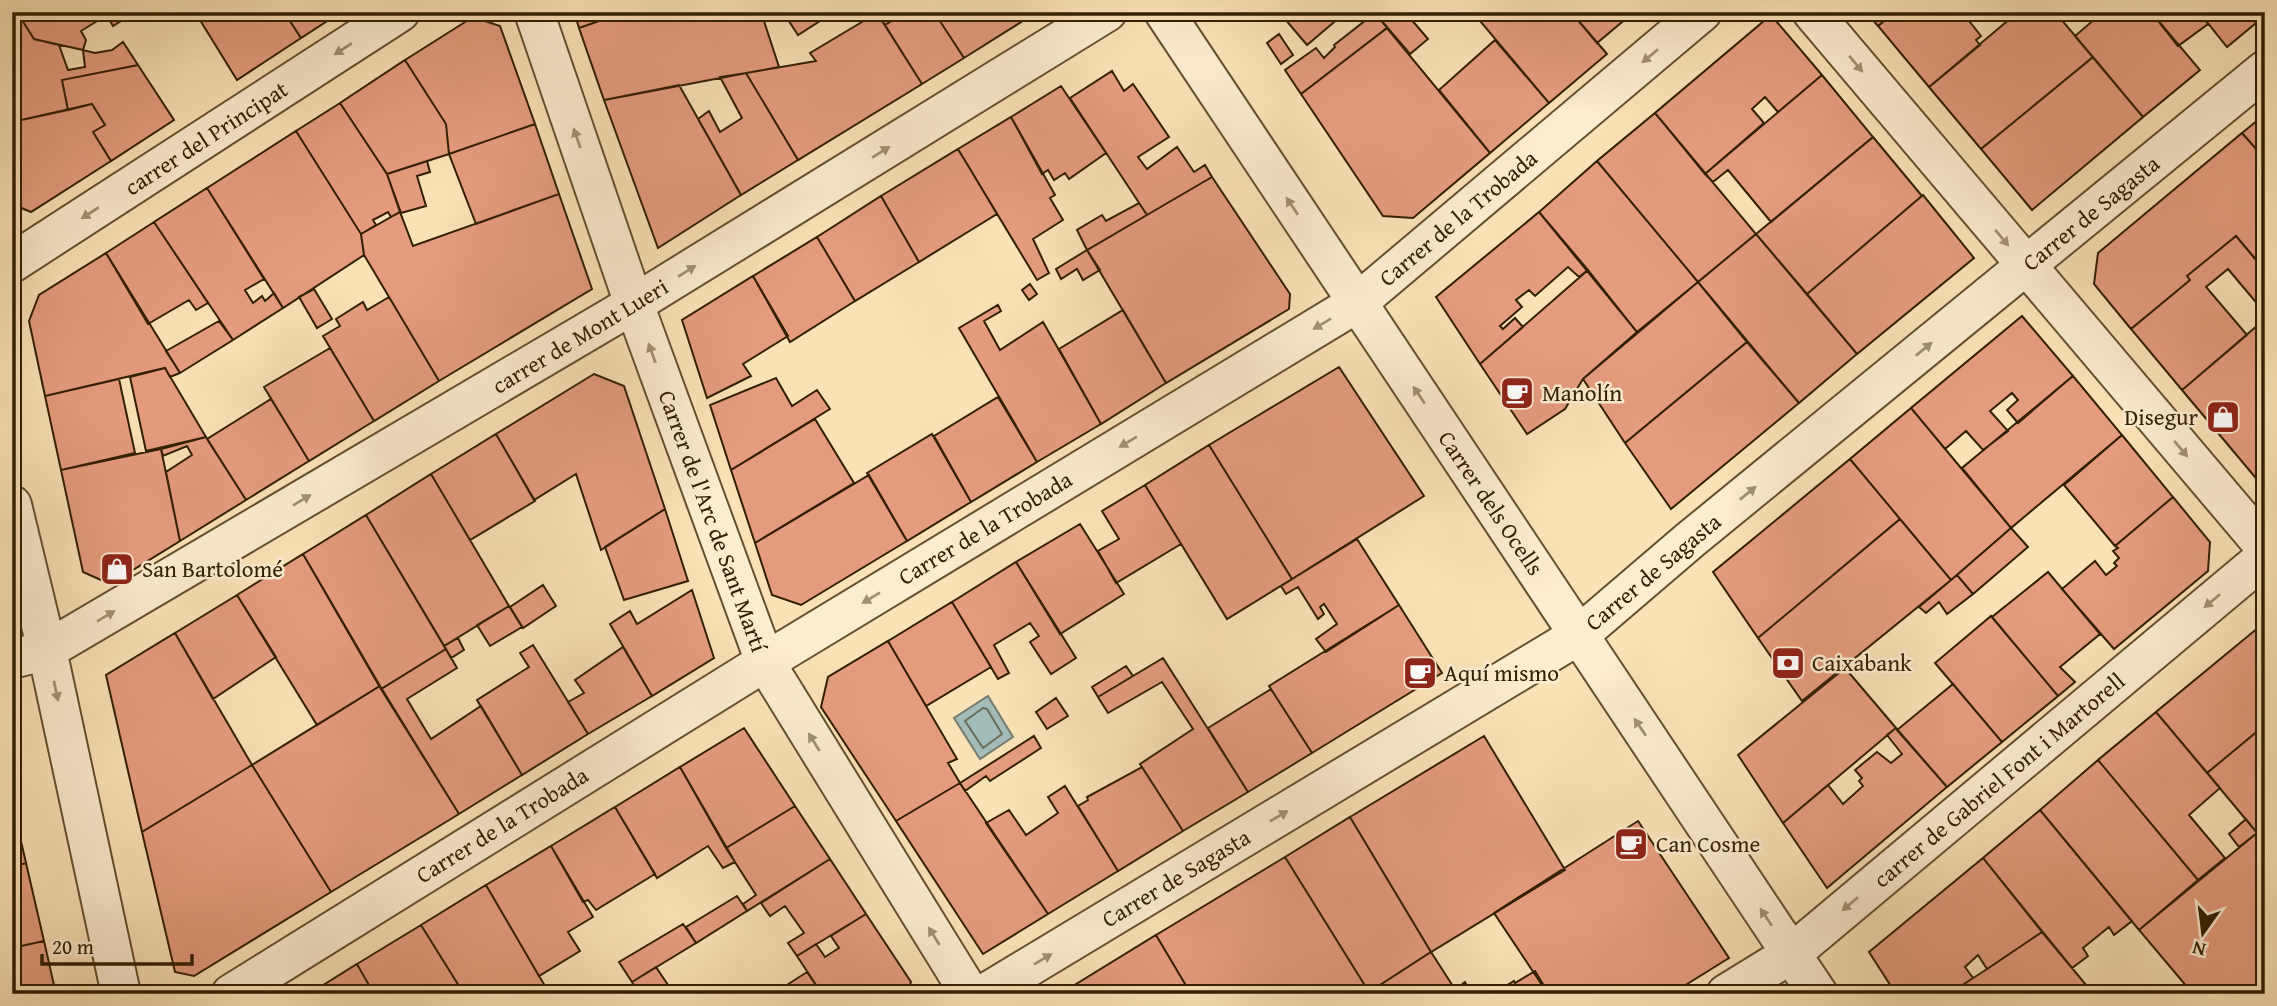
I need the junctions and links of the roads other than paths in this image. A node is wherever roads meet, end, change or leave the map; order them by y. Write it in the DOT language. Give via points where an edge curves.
graph roads {
  1 [pos="400,12"];
  2 [pos="534,12"];
  3 [pos="1107,12"];
  4 [pos="1164,12"];
  5 [pos="1702,12"];
  6 [pos="1812,12"];
  7 [pos="2265,70"];
  8 [pos="12,263"];
  9 [pos="2026,267"];
  10 [pos="1357,303"];
  11 [pos="634,304"];
  12 [pos="12,505"];
  13 [pos="2265,547"];
  14 [pos="2265,557"];
  15 [pos="1579,635"];
  16 [pos="30,654"];
  17 [pos="765,662"];
  18 [pos="1791,954"];
  19 [pos="121,994"];
  20 [pos="231,994"];
  21 [pos="970,994"];
  22 [pos="984,994"];
  23 [pos="1726,994"];
  24 [pos="1818,994"];
  1 -- 8 [label="street, carrer del Principat, one-way"];
  11 -- 2 [label="street, Carrer de l'Arc de Sant Martí, one-way"];
  11 -- 3 [label="street, carrer de Mont Lueri, one-way"];
  10 -- 4 [label="street, Carrer dels Ocells, one-way"];
  5 -- 10 [label="street, Carrer de la Trobada, one-way"];
  6 -- 9 [label="street, one-way"];
  7 -- 9 [label="street, Carrer de Sagasta"];
  9 -- 13 [label="street, one-way"];
  15 -- 9 [label="street, Carrer de Sagasta, one-way"];
  15 -- 10 [label="street, Carrer dels Ocells, one-way"];
  10 -- 17 [label="street, Carrer de la Trobada, one-way"];
  16 -- 11 [label="street, carrer de Mont Lueri, one-way"];
  17 -- 11 [label="street, Carrer de l'Arc de Sant Martí, one-way"];
  12 -- 16 [label="street"];
  14 -- 18 [label="street, carrer de Gabriel Font i Martorell, one-way"];
  18 -- 15 [label="street, Carrer dels Ocells, one-way"];
  22 -- 15 [label="street, Carrer de Sagasta, one-way"];
  16 -- 19 [label="street, one-way"];
  17 -- 20 [label="street, Carrer de la Trobada"];
  21 -- 17 [label="street, Carrer de l'Arc de Sant Martí, one-way"];
  18 -- 23 [label="street, carrer de Gabriel Font i Martorell"];
  18 -- 24 [label="street, Carrer dels Ocells"];
}
